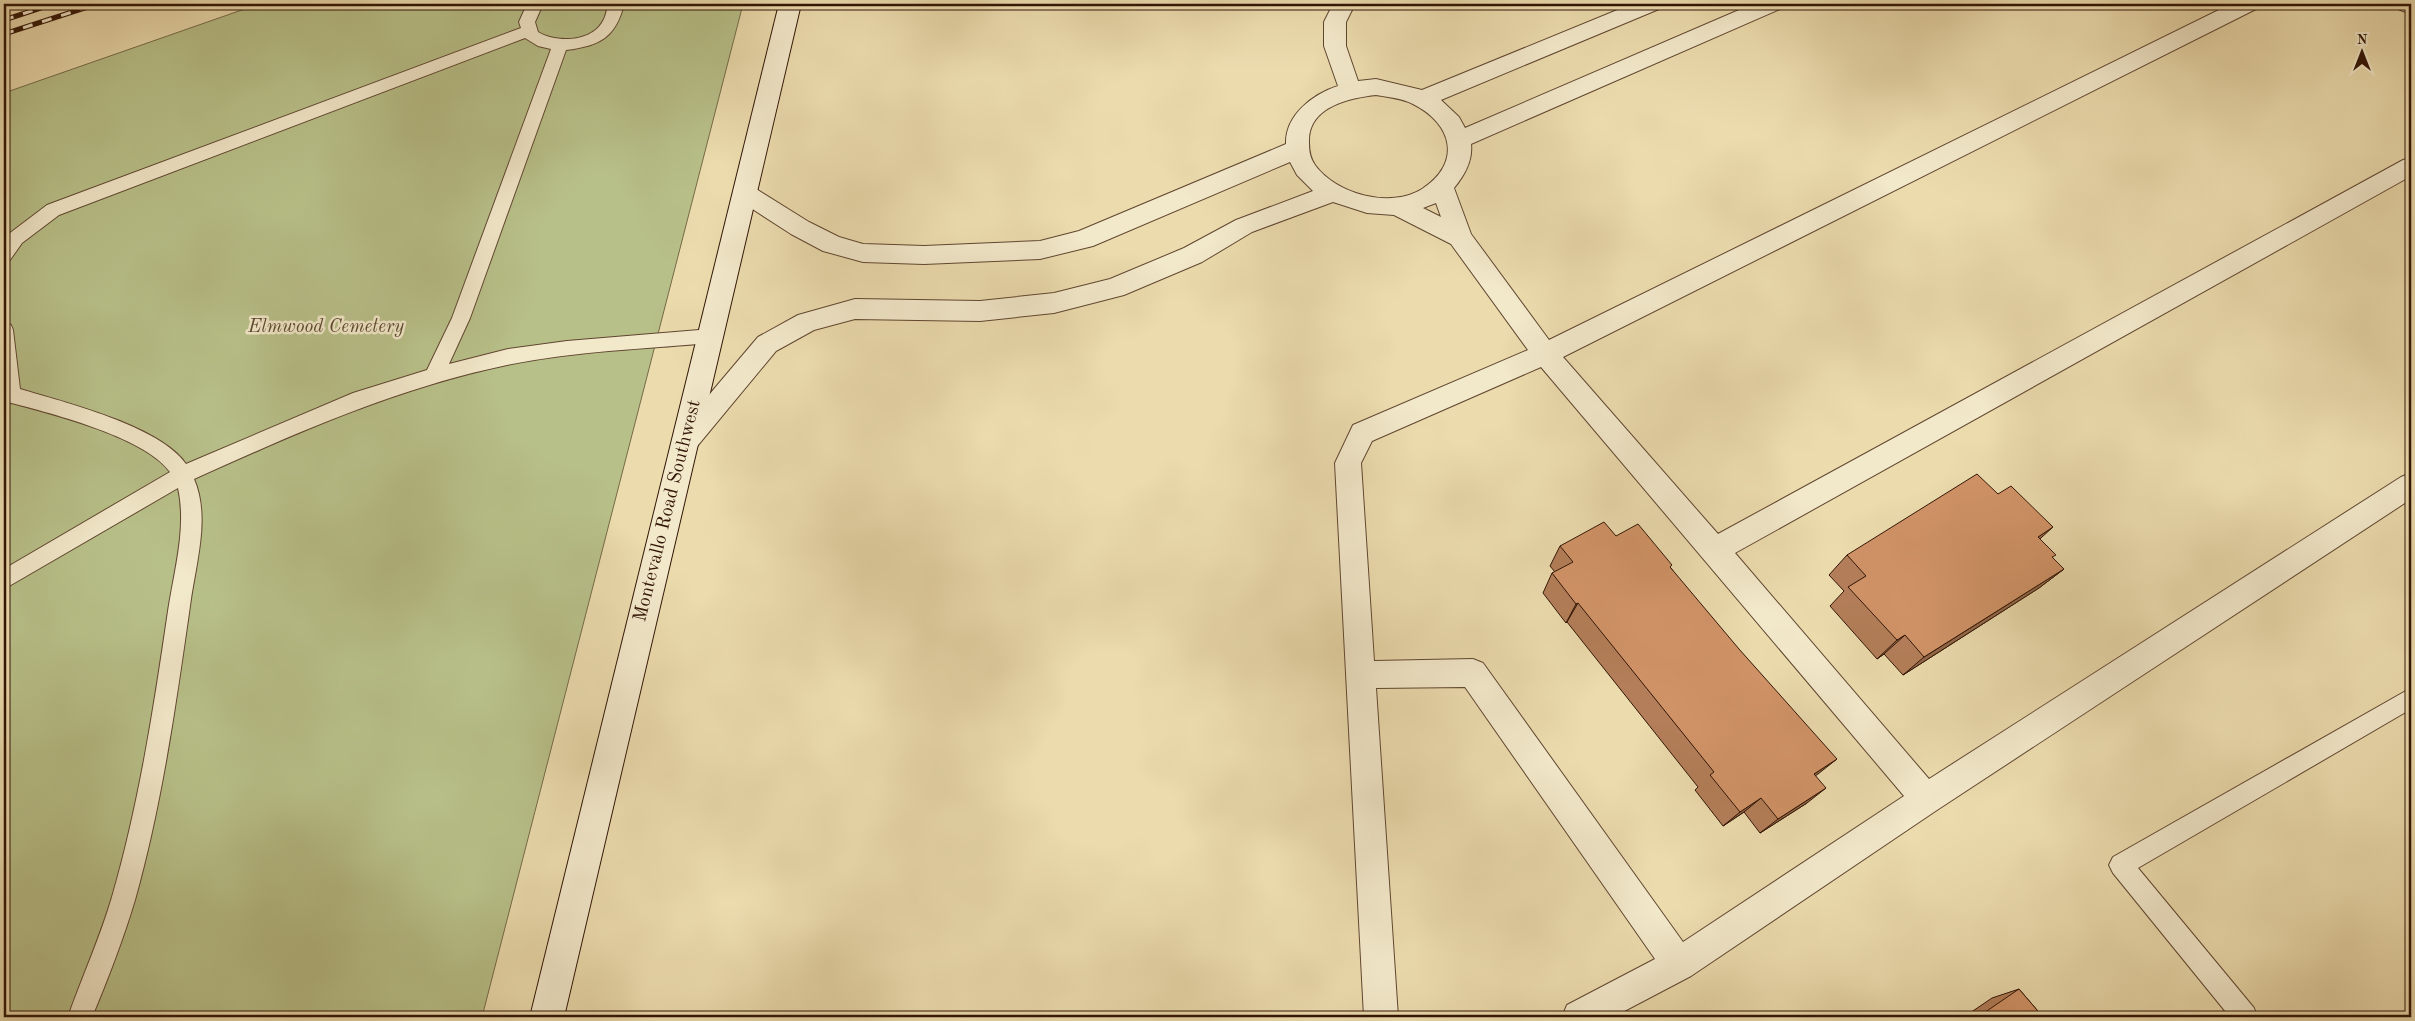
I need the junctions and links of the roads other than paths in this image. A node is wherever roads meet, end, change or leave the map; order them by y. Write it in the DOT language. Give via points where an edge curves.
graph roads {
  1 [pos="535,4"];
  2 [pos="616,4"];
  3 [pos="790,4"];
  4 [pos="1344,4"];
  5 [pos="1651,4"];
  6 [pos="1772,4"];
  7 [pos="2248,4"];
  8 [pos="2406,4"];
  9 [pos="2411,7"];
  10 [pos="528,31"];
  11 [pos="560,46"];
  12 [pos="1350,90"];
  13 [pos="1422,99"];
  14 [pos="1459,140"];
  15 [pos="1297,149"];
  16 [pos="2411,166"];
  17 [pos="1442,188"];
  18 [pos="1332,192"];
  19 [pos="745,194"];
  20 [pos="1398,206"];
  21 [pos="1460,237"];
  22 [pos="4,255"];
  23 [pos="4,330"];
  24 [pos="711,336"];
  25 [pos="1545,354"];
  26 [pos="434,375"];
  27 [pos="8,394"];
  28 [pos="685,442"];
  29 [pos="182,475"];
  30 [pos="2411,485"];
  31 [pos="1716,550"];
  32 [pos="4,580"];
  33 [pos="1361,675"];
  34 [pos="2411,698"];
  35 [pos="1926,799"];
  36 [pos="1679,964"];
  37 [pos="80,1017"];
  38 [pos="547,1017"];
  39 [pos="1381,1017"];
  40 [pos="1579,1017"];
  41 [pos="2245,1017"];
  1 -- 10 [label="lane" via="526,16"];
  2 -- 11 [label="lane" via="616,16 595,37 578,44"];
  3 -- 19 [label="street, Montevallo Road Southwest"];
  4 -- 12 [label="street" via="1335,22 1335,46"];
  5 -- 13 [label="street"];
  6 -- 14 [label="street"];
  7 -- 25 [label="street"];
  8 -- 9 [label="street"];
  10 -- 11 [label="lane" via="531,37 544,44"];
  10 -- 22 [label="lane" via="53,210 16,238"];
  11 -- 26 [label="lane" via="461,318"];
  12 -- 13 [label="street" via="1402,91"];
  12 -- 15 [label="street" via="1327,99 1309,112 1299,130"];
  13 -- 14 [label="street" via="1445,115 1458,133"];
  14 -- 17 [label="street" via="1462,152 1456,172"];
  15 -- 18 [label="street" via="1304,168 1320,186"];
  15 -- 19 [label="street" via="1084,239 1040,250 924,255 863,253 832,244"];
  16 -- 31 [label="street"];
  17 -- 20 [label="street" via="1423,200"];
  17 -- 21 [label="street"];
  18 -- 20 [label="street" via="1343,199 1370,206"];
  18 -- 28 [label="street" via="1244,226 1193,255 1115,288 1054,303 980,311 855,309 807,322 767,344"];
  19 -- 24 [label="street, Montevallo Road Southwest"];
  20 -- 21 [label="street"];
  21 -- 25 [label="street"];
  23 -- 27 [label="lane"];
  24 -- 26 [label="lane" via="567,348 508,357"];
  24 -- 28 [label="street, Montevallo Road Southwest"];
  25 -- 31 [label="street"];
  25 -- 33 [label="street" via="1362,433 1348,463"];
  26 -- 29 [label="lane" via="295,425"];
  27 -- 29 [label="lane" via="92,420 158,447 171,457"];
  28 -- 38 [label="street, Montevallo Road Southwest"];
  29 -- 32 [label="lane"];
  29 -- 37 [label="lane" via="189,501 187,550 144,811 128,882"];
  30 -- 35 [label="street"];
  31 -- 35 [label="street"];
  33 -- 36 [label="street" via="1473,672"];
  33 -- 39 [label="street"];
  34 -- 41 [label="lane" via="2121,865"];
  35 -- 36 [label="street"];
  36 -- 40 [label="street"];
}
